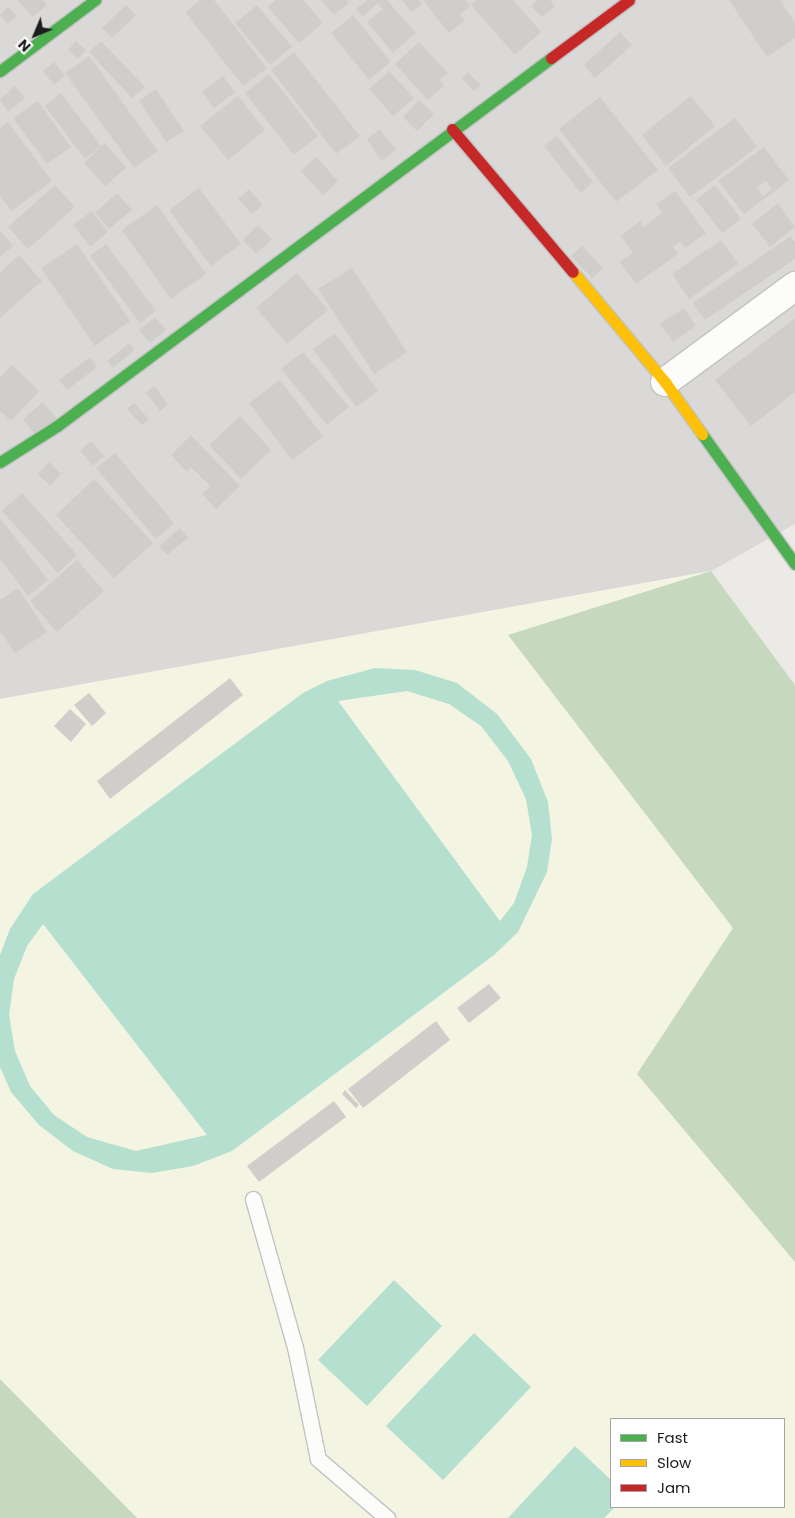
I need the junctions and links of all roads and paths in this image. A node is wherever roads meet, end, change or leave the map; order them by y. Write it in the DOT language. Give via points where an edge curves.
graph roads {
  1 [pos="95,0"];
  2 [pos="629,0"];
  3 [pos="0,71"];
  4 [pos="452,129"];
  5 [pos="795,286"];
  6 [pos="665,382"];
  7 [pos="0,462"];
  8 [pos="795,564"];
  9 [pos="253,1199"];
  10 [pos="387,1518"];
  1 -- 3 [label="street"];
  2 -- 4 [label="street"];
  4 -- 6 [label="street"];
  4 -- 7 [label="street" via="57,426"];
  5 -- 6 [label="street"];
  6 -- 8 [label="street"];
  9 -- 10 [label="lane" via="295,1347 318,1459"];
}
